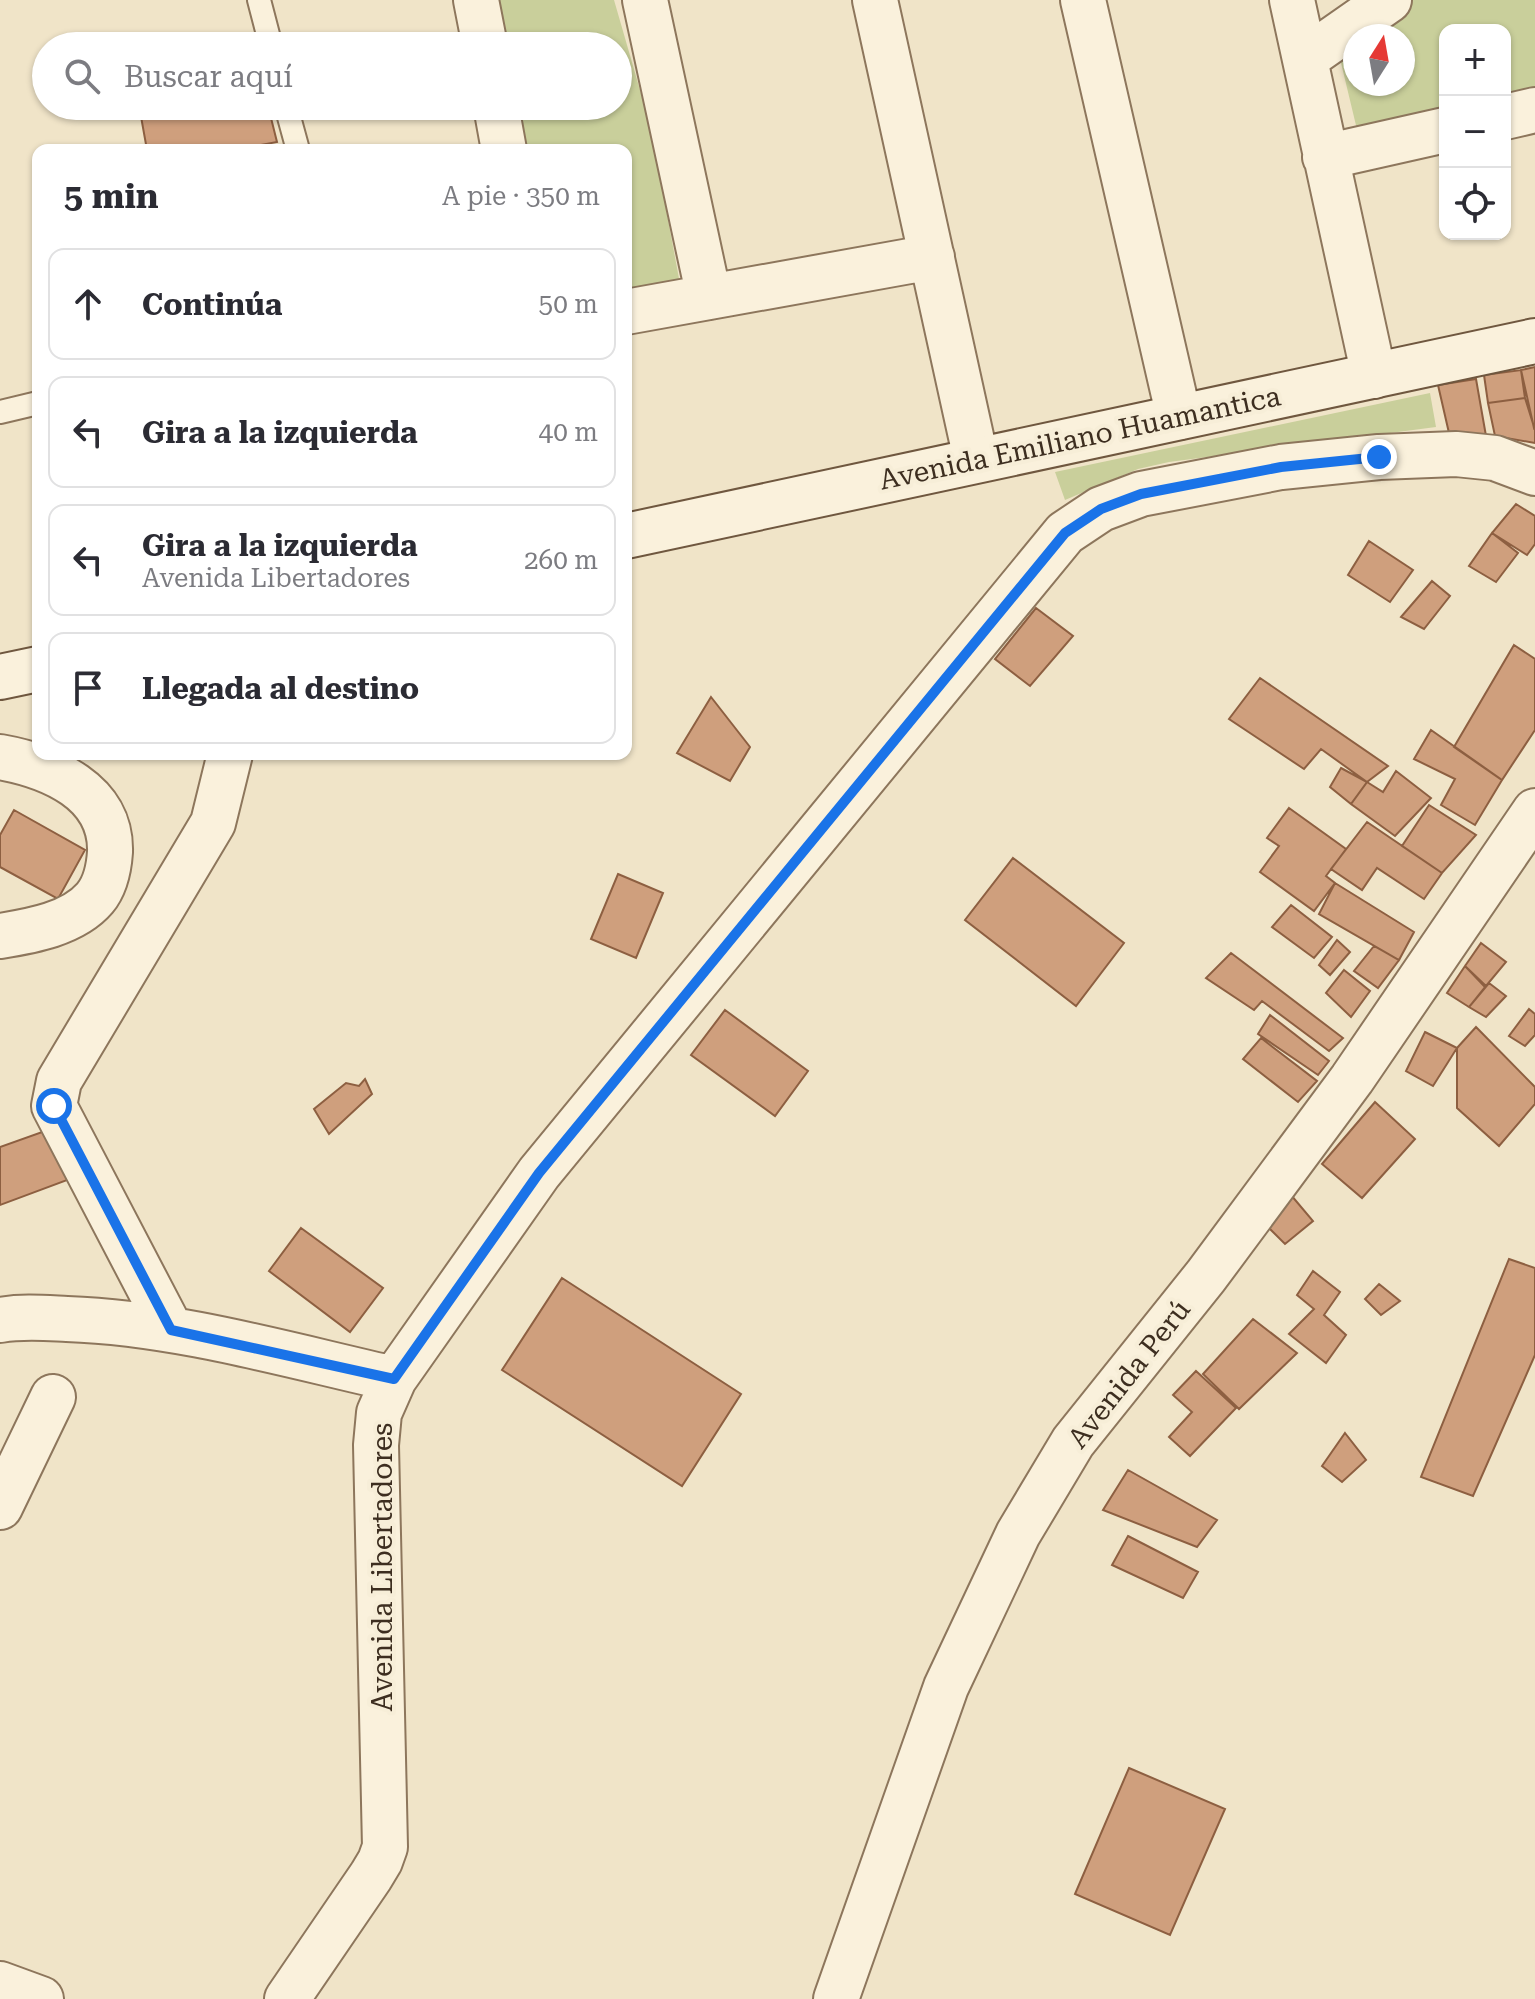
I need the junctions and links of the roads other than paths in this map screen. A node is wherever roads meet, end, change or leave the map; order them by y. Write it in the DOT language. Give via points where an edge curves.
graph roads {
  1 [pos="259,0"];
  2 [pos="476,0"];
  3 [pos="645,0"];
  4 [pos="875,0"];
  5 [pos="1083,0"];
  6 [pos="1292,0"];
  7 [pos="1389,0"];
  8 [pos="267,32"];
  9 [pos="482,32"];
  10 [pos="1306,58"];
  11 [pos="1535,110"];
  12 [pos="1511,116"];
  13 [pos="290,120"];
  14 [pos="499,120"];
  15 [pos="1439,131"];
  16 [pos="296,144"];
  17 [pos="503,144"];
  18 [pos="1325,157"];
  19 [pos="932,257"];
  20 [pos="709,297"];
  21 [pos="632,311"];
  22 [pos="1535,341"];
  23 [pos="1374,376"];
  24 [pos="32,404"];
  25 [pos="0,412"];
  26 [pos="1179,417"];
  27 [pos="976,459"];
  28 [pos="1535,473"];
  29 [pos="632,535"];
  30 [pos="32,670"];
  31 [pos="0,677"];
  32 [pos="0,757"];
  33 [pos="229,760"];
  34 [pos="1535,811"];
  35 [pos="0,936"];
  36 [pos="0,1320"];
  37 [pos="171,1330"];
  38 [pos="394,1379"];
  39 [pos="53,1397"];
  40 [pos="0,1507"];
  41 [pos="0,1984"];
  42 [pos="41,1999"];
  43 [pos="287,1999"];
  44 [pos="836,1999"];
  1 -- 8 [label="lane"];
  2 -- 9 [label="street"];
  3 -- 20 [label="street"];
  4 -- 19 [label="street"];
  5 -- 26 [label="street"];
  6 -- 10 [label="street"];
  7 -- 10 [label="street"];
  10 -- 18 [label="street"];
  11 -- 12 [label="street"];
  13 -- 16 [label="lane"];
  14 -- 17 [label="street"];
  15 -- 18 [label="street"];
  18 -- 23 [label="street"];
  19 -- 20 [label="street"];
  19 -- 27 [label="street"];
  20 -- 21 [label="street"];
  22 -- 23 [label="street, Avenida Emiliano Huamantica"];
  23 -- 26 [label="street, Avenida Emiliano Huamantica"];
  24 -- 25 [label="lane"];
  26 -- 27 [label="street, Avenida Emiliano Huamantica"];
  27 -- 29 [label="street, Avenida Emiliano Huamantica"];
  28 -- 38 [label="street, Avenida Libertadores" via="1495,458 1456,454 1281,467 1141,494 1101,509 1065,533 539,1173"];
  30 -- 31 [label="street"];
  32 -- 35 [label="street" via="55,773 86,792 102,818 110,847 105,880 95,898 68,917"];
  33 -- 37 [label="street" via="213,823 59,1081 54,1106"];
  34 -- 44 [label="street, Avenida Perú" via="1352,1079 1206,1276 1073,1442 1018,1534 946,1687"];
  36 -- 37 [label="street" via="104,1320"];
  37 -- 38 [label="street"];
  38 -- 43 [label="street, Avenida Libertadores" via="379,1413 376,1445 385,1847"];
  39 -- 40 [label="street"];
  41 -- 42 [label="street"];
}
